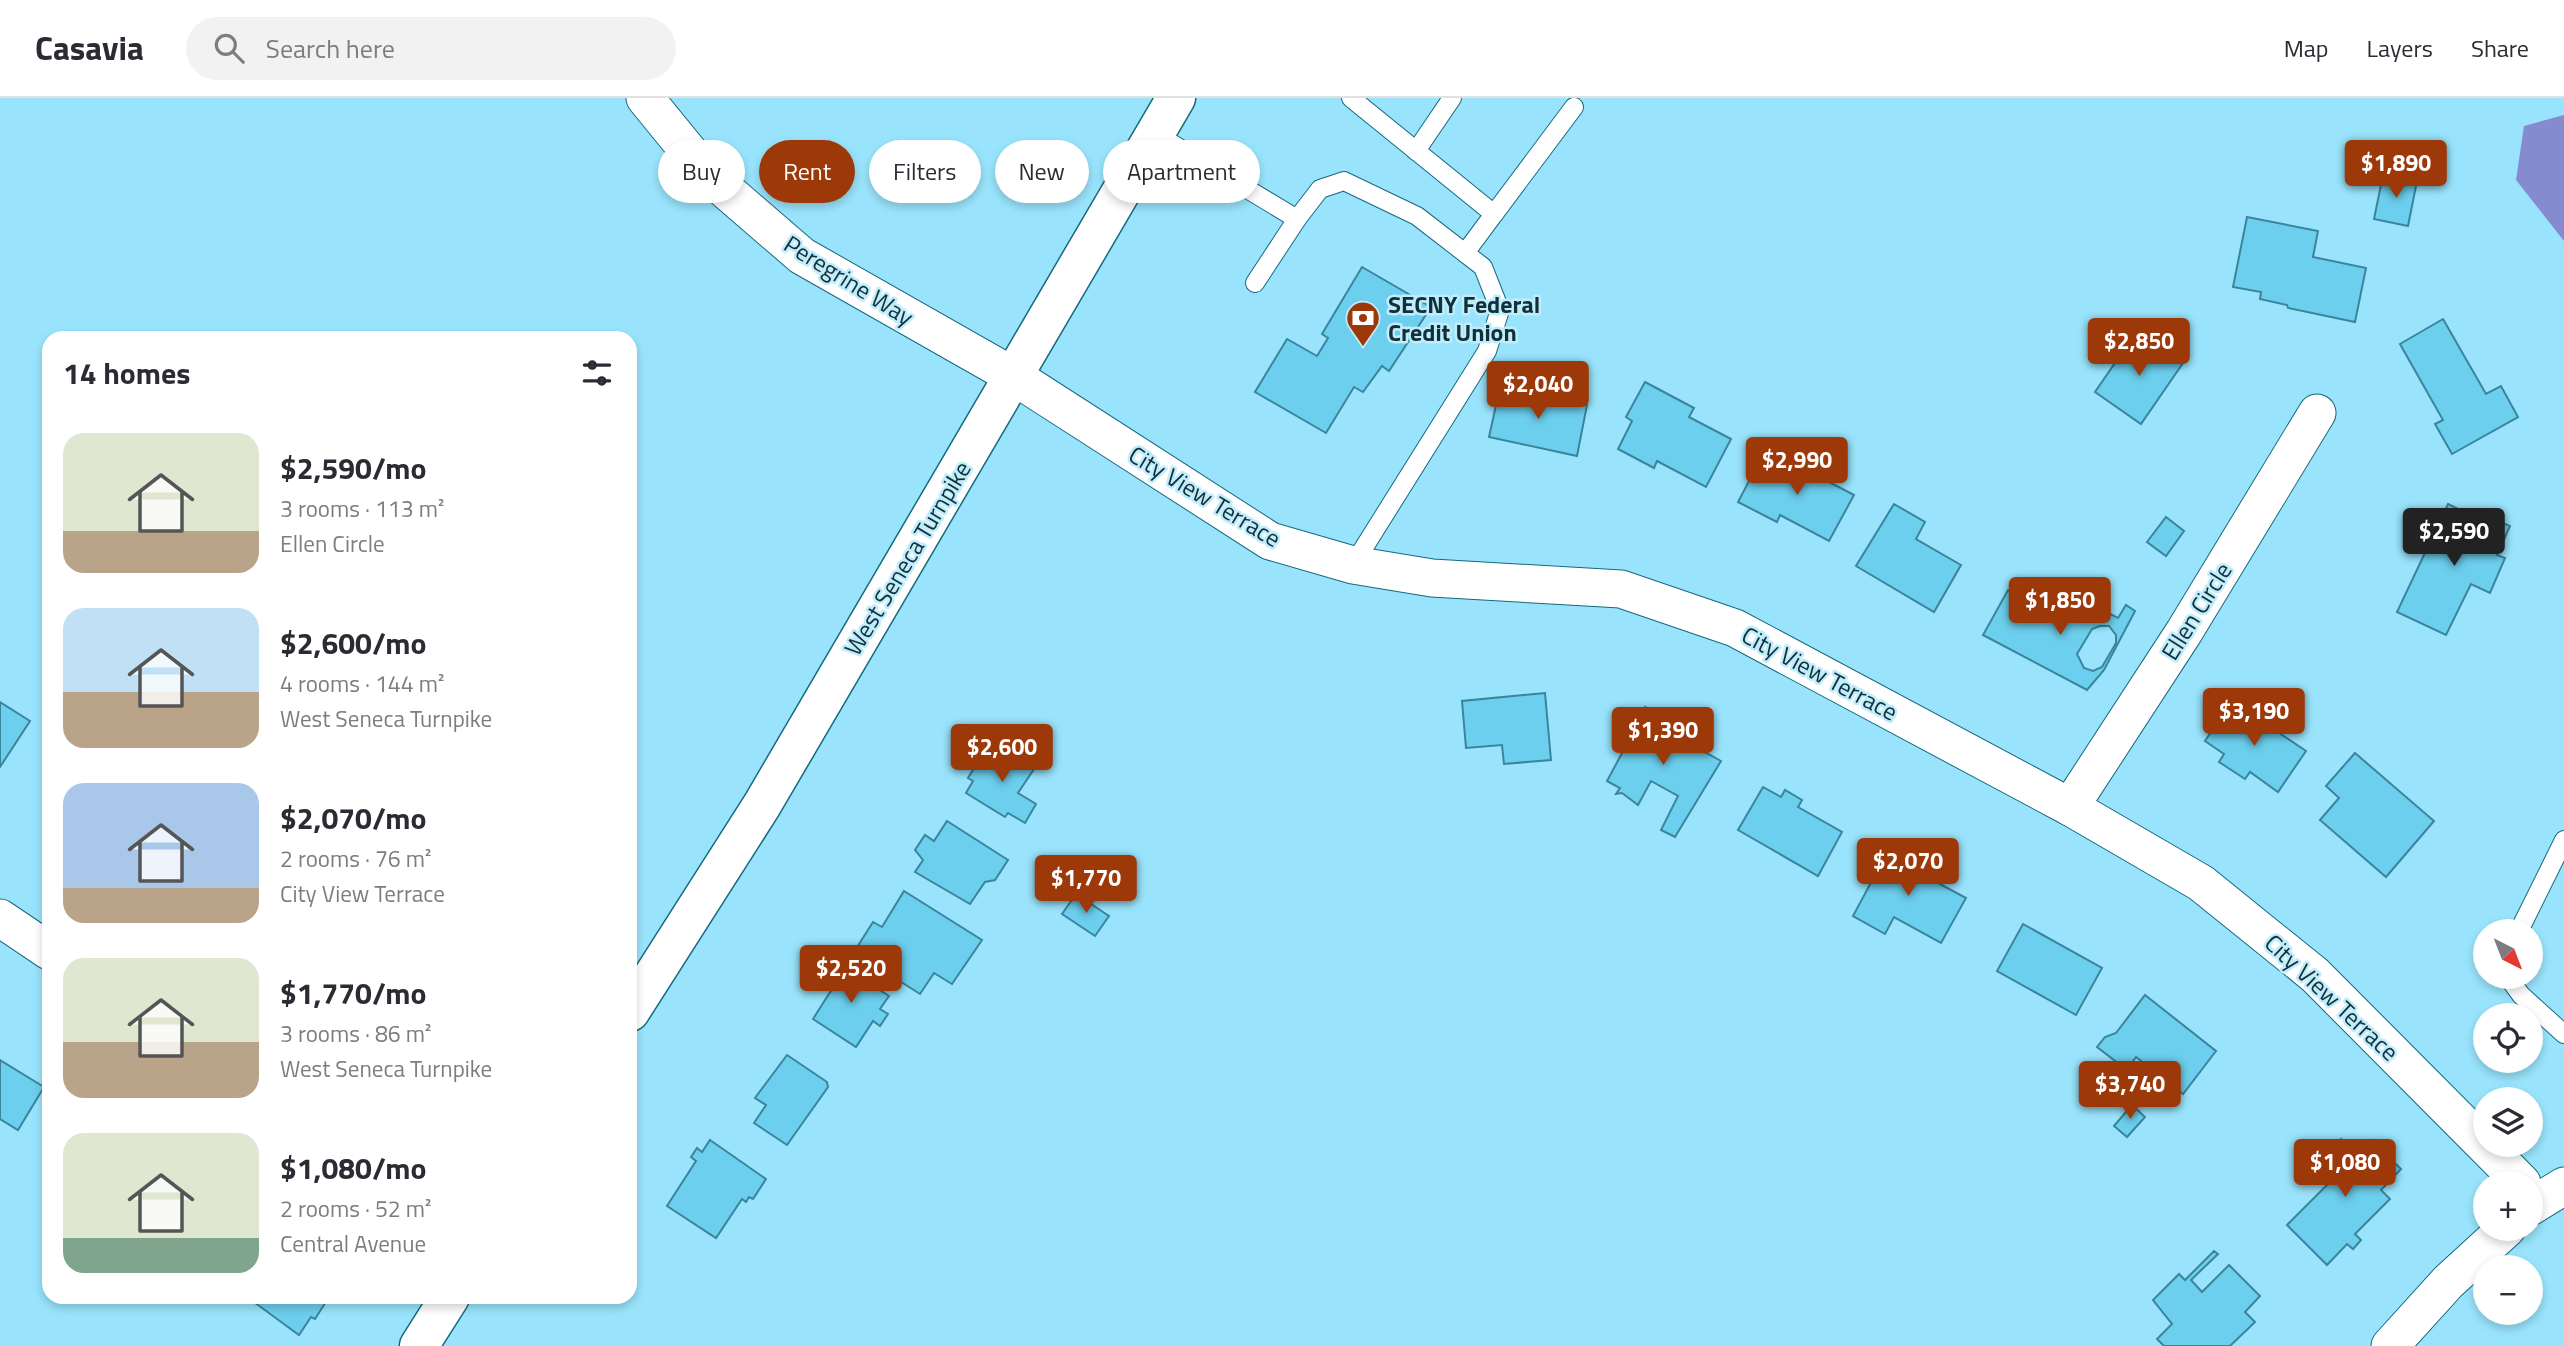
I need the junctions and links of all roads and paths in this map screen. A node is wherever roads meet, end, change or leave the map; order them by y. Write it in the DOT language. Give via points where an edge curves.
graph roads {
  1 [pos="645,98"];
  2 [pos="1176,98"];
  3 [pos="1351,98"];
  4 [pos="1452,98"];
  5 [pos="1574,107"];
  6 [pos="1156,134"];
  7 [pos="1416,151"];
  8 [pos="1494,214"];
  9 [pos="1297,219"];
  10 [pos="1465,253"];
  11 [pos="1255,283"];
  12 [pos="1015,377"];
  13 [pos="2317,413"];
  14 [pos="1353,565"];
  15 [pos="2070,807"];
  16 [pos="2564,840"];
  17 [pos="0,918"];
  18 [pos="2525,919"];
  19 [pos="42,946"];
  20 [pos="2517,989"];
  21 [pos="637,1001"];
  22 [pos="2564,1034"];
  23 [pos="2514,1171"];
  24 [pos="2493,1241"];
  25 [pos="446,1304"];
  26 [pos="419,1346"];
  27 [pos="2390,1346"];
  1 -- 12 [label="street, Peregrine Way" via="707,174 802,256"];
  2 -- 6 [label="main road, West Seneca Turnpike"];
  3 -- 7 [label="lane"];
  4 -- 7 [label="lane"];
  5 -- 8 [label="lane"];
  6 -- 9 [label="lane"];
  6 -- 12 [label="main road, West Seneca Turnpike"];
  7 -- 8 [label="lane"];
  8 -- 10 [label="lane"];
  9 -- 10 [label="lane" via="1320,189 1344,181 1417,216"];
  9 -- 11 [label="lane"];
  10 -- 14 [label="lane" via="1483,267 1500,310 1487,351"];
  12 -- 14 [label="street, City View Terrace" via="1270,541"];
  12 -- 21 [label="main road, West Seneca Turnpike" via="762,804"];
  13 -- 15 [label="street, Ellen Circle" via="2185,632"];
  14 -- 15 [label="street, City View Terrace" via="1433,578 1621,589 1735,628"];
  15 -- 23 [label="street, City View Terrace" via="2201,883 2315,975"];
  16 -- 18 [label="lane"];
  17 -- 19 [label="street"];
  20 -- 22 [label="lane"];
  24 -- 27 [label="street"];
  25 -- 26 [label="main road"];
}
